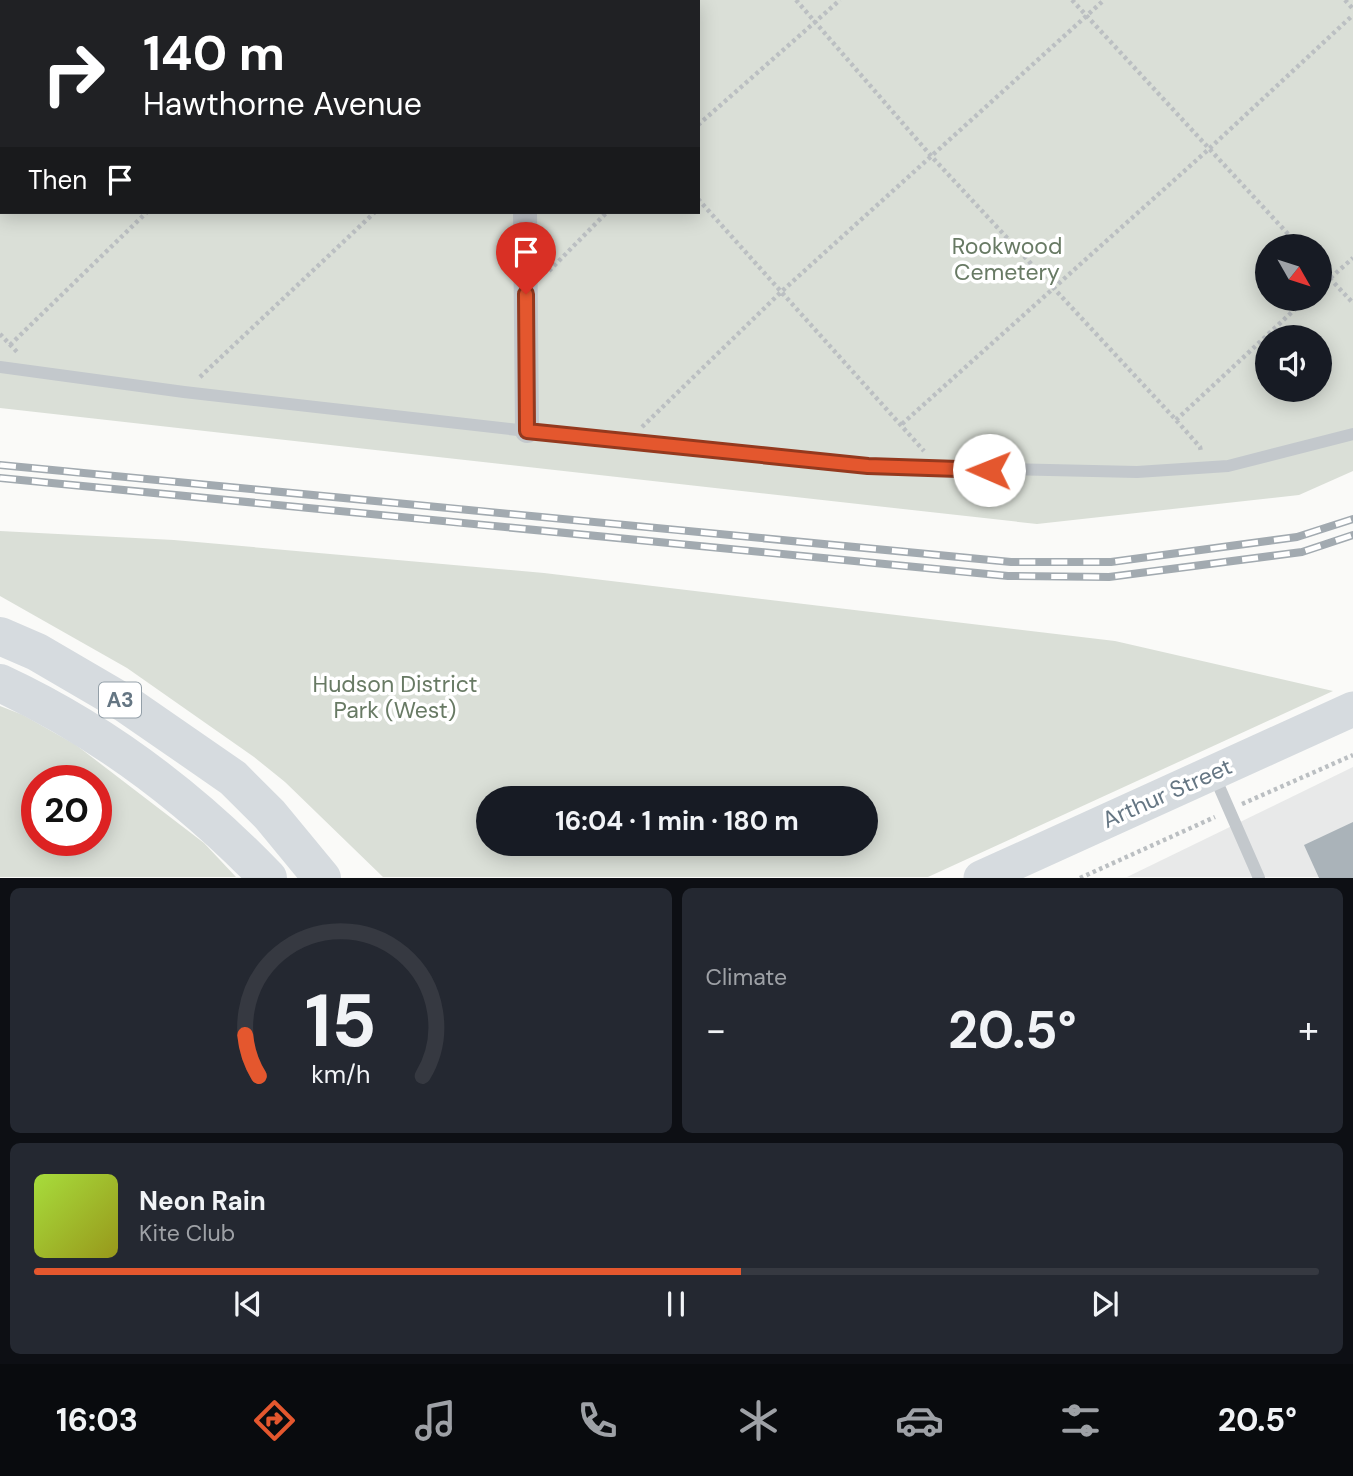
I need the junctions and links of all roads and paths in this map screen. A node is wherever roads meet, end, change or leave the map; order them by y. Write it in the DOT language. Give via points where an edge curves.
graph roads {
  1 [pos="796,0"];
  2 [pos="840,0"];
  3 [pos="1072,0"];
  4 [pos="1104,0"];
  5 [pos="1345,0"];
  6 [pos="1353,9"];
  7 [pos="1353,15"];
  8 [pos="1086,16"];
  9 [pos="817,22"];
  10 [pos="700,123"];
  11 [pos="1210,148"];
  12 [pos="932,157"];
  13 [pos="700,201"];
  14 [pos="144,214"];
  15 [pos="373,214"];
  16 [pos="525,214"];
  17 [pos="605,214"];
  18 [pos="1288,234"];
  19 [pos="1353,258"];
  20 [pos="1332,276"];
  21 [pos="1332,281"];
  22 [pos="1053,288"];
  23 [pos="781,292"];
  24 [pos="526,294"];
  25 [pos="1353,303"];
  26 [pos="1292,312"];
  27 [pos="10,345"];
  28 [pos="0,367"];
  29 [pos="184,392"];
  30 [pos="1176,419"];
  31 [pos="902,424"];
  32 [pos="527,431"];
  33 [pos="1353,435"];
  34 [pos="627,441"];
  35 [pos="1205,467"];
  36 [pos="940,469"];
  37 [pos="0,636"];
  38 [pos="0,683"];
  39 [pos="1353,709"];
  40 [pos="1353,732"];
  41 [pos="1217,782"];
  42 [pos="268,877"];
  43 [pos="322,877"];
  44 [pos="981,877"];
  45 [pos="1032,877"];
  46 [pos="1259,877"];
  1 -- 9 [label="path"];
  2 -- 9 [label="path"];
  3 -- 8 [label="path"];
  4 -- 8 [label="path"];
  5 -- 6 [label="path"];
  7 -- 11 [label="path"];
  8 -- 11 [label="path"];
  8 -- 12 [label="path"];
  9 -- 10 [label="path"];
  9 -- 12 [label="path"];
  11 -- 18 [label="path"];
  11 -- 22 [label="path"];
  12 -- 22 [label="path"];
  12 -- 23 [label="path"];
  13 -- 23 [label="path"];
  14 -- 27 [label="path"];
  15 -- 29 [label="path"];
  16 -- 24 [label="street"];
  17 -- 24 [label="path"];
  19 -- 20 [label="path"];
  21 -- 25 [label="path"];
  22 -- 30 [label="path"];
  22 -- 31 [label="path"];
  23 -- 31 [label="path"];
  23 -- 34 [label="path"];
  24 -- 32 [label="street"];
  26 -- 30 [label="path"];
  28 -- 29 [label="lane"];
  29 -- 32 [label="lane"];
  30 -- 35 [label="path" via="1200,447"];
  31 -- 36 [label="path"];
  32 -- 34 [label="lane"];
  33 -- 35 [label="lane" via="1228,466"];
  34 -- 36 [label="lane"];
  35 -- 36 [label="lane" via="1137,472"];
  37 -- 43 [label="highway, A3" via="126,704 233,778"];
  38 -- 42 [label="highway, A3" via="104,740 196,809"];
  39 -- 41 [label="main road, Arthur Street"];
  40 -- 41 [label="main road, Arthur Street"];
  41 -- 44 [label="main road, Arthur Street"];
  41 -- 45 [label="main road, Arthur Street"];
  41 -- 46 [label="lane"];
}
